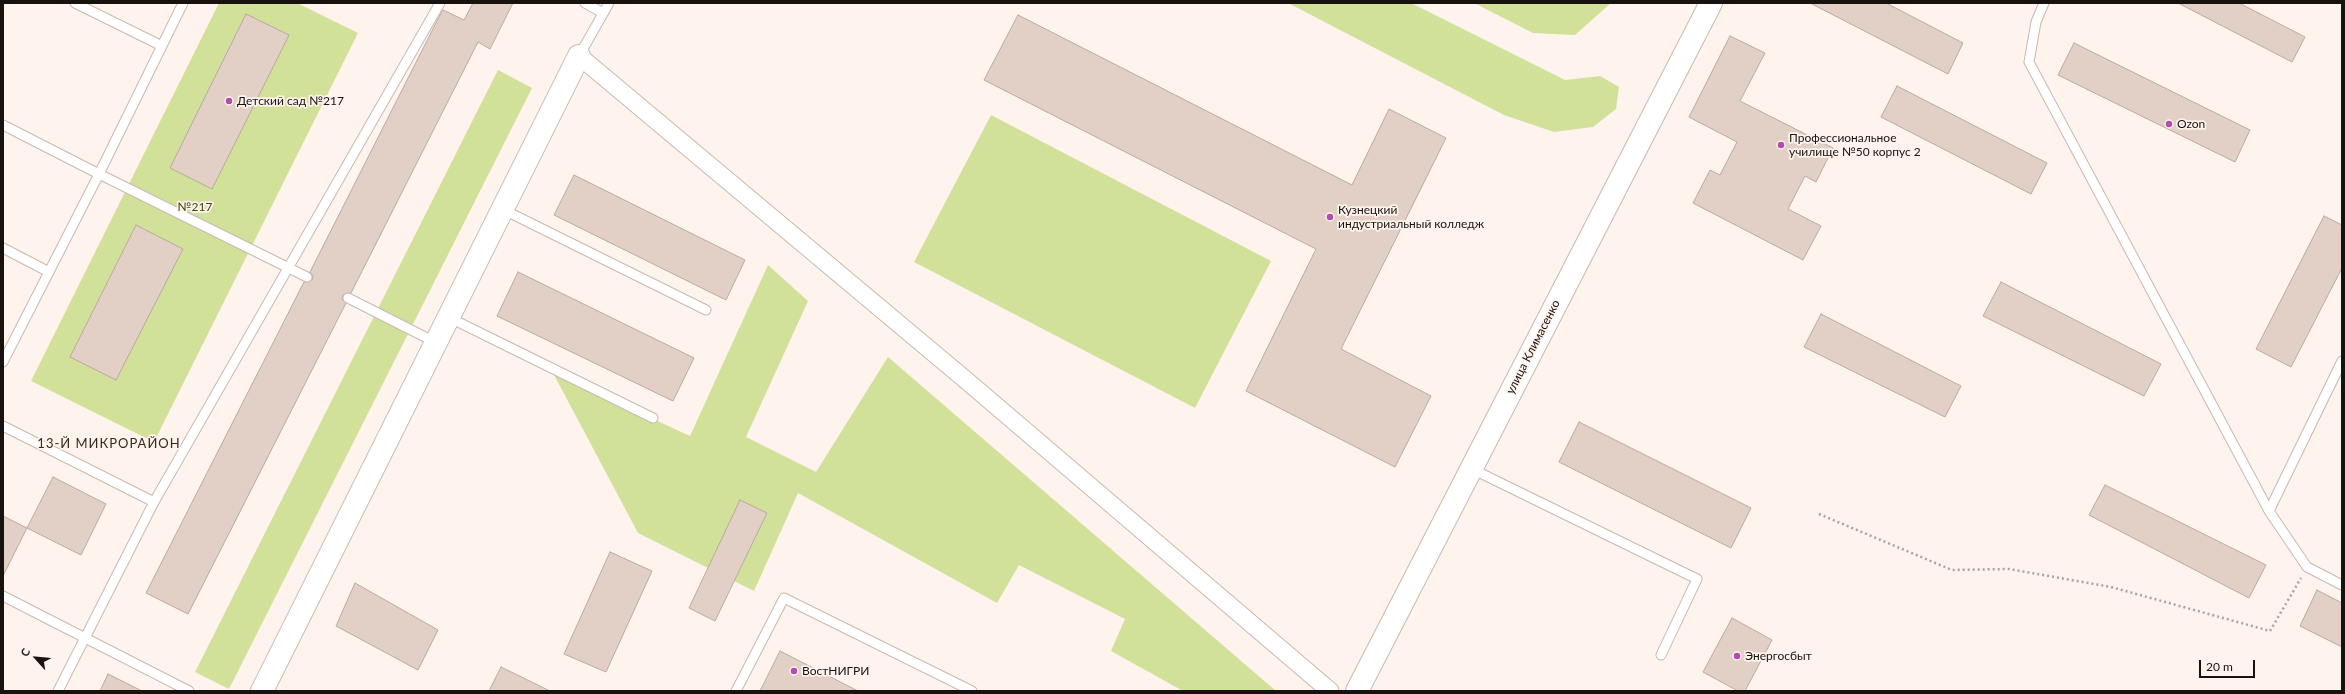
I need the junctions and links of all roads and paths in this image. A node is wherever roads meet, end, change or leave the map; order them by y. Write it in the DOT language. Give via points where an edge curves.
graph roads {
  1 [pos="75,3"];
  2 [pos="183,3"];
  3 [pos="440,3"];
  4 [pos="585,3"];
  5 [pos="609,3"];
  6 [pos="1711,3"];
  7 [pos="2044,3"];
  8 [pos="603,13"];
  9 [pos="162,46"];
  10 [pos="579,56"];
  11 [pos="3,125"];
  12 [pos="99,174"];
  13 [pos="504,210"];
  14 [pos="3,248"];
  15 [pos="289,268"];
  16 [pos="49,272"];
  17 [pos="307,277"];
  18 [pos="348,298"];
  19 [pos="706,310"];
  20 [pos="448,317"];
  21 [pos="435,342"];
  22 [pos="2342,361"];
  23 [pos="3,362"];
  24 [pos="653,418"];
  25 [pos="3,426"];
  26 [pos="1470,468"];
  27 [pos="154,502"];
  28 [pos="2269,510"];
  29 [pos="1819,514"];
  30 [pos="2307,567"];
  31 [pos="2342,585"];
  32 [pos="3,596"];
  33 [pos="85,639"];
  34 [pos="1661,655"];
  35 [pos="58,691"];
  36 [pos="189,691"];
  37 [pos="262,691"];
  38 [pos="736,691"];
  39 [pos="972,691"];
  40 [pos="1330,691"];
  41 [pos="1357,691"];
  1 -- 9 [label="lane"];
  2 -- 9 [label="lane"];
  3 -- 15 [label="lane"];
  4 -- 8 [label="lane"];
  5 -- 8 [label="lane"];
  6 -- 26 [label="street, улица Климасенко"];
  7 -- 28 [label="lane" via="2036,22 2029,62"];
  8 -- 10 [label="lane"];
  9 -- 12 [label="lane"];
  10 -- 13 [label="street"];
  10 -- 40 [label="street" via="967,381"];
  11 -- 12 [label="lane"];
  12 -- 15 [label="lane"];
  12 -- 16 [label="lane"];
  13 -- 19 [label="lane"];
  13 -- 20 [label="street"];
  14 -- 16 [label="lane"];
  15 -- 17 [label="lane"];
  15 -- 27 [label="lane"];
  16 -- 23 [label="lane"];
  18 -- 21 [label="lane"];
  20 -- 21 [label="street"];
  20 -- 24 [label="lane"];
  21 -- 37 [label="street"];
  22 -- 28 [label="lane"];
  25 -- 27 [label="lane"];
  26 -- 34 [label="lane" via="1696,579"];
  26 -- 41 [label="street, улица Климасенко"];
  27 -- 33 [label="lane"];
  28 -- 30 [label="lane"];
  29 -- 30 [label="path" via="1952,570 2009,569 2111,587 2270,631"];
  30 -- 31 [label="lane"];
  32 -- 33 [label="lane"];
  33 -- 35 [label="lane"];
  33 -- 36 [label="lane"];
  38 -- 39 [label="lane" via="784,598"];
}
